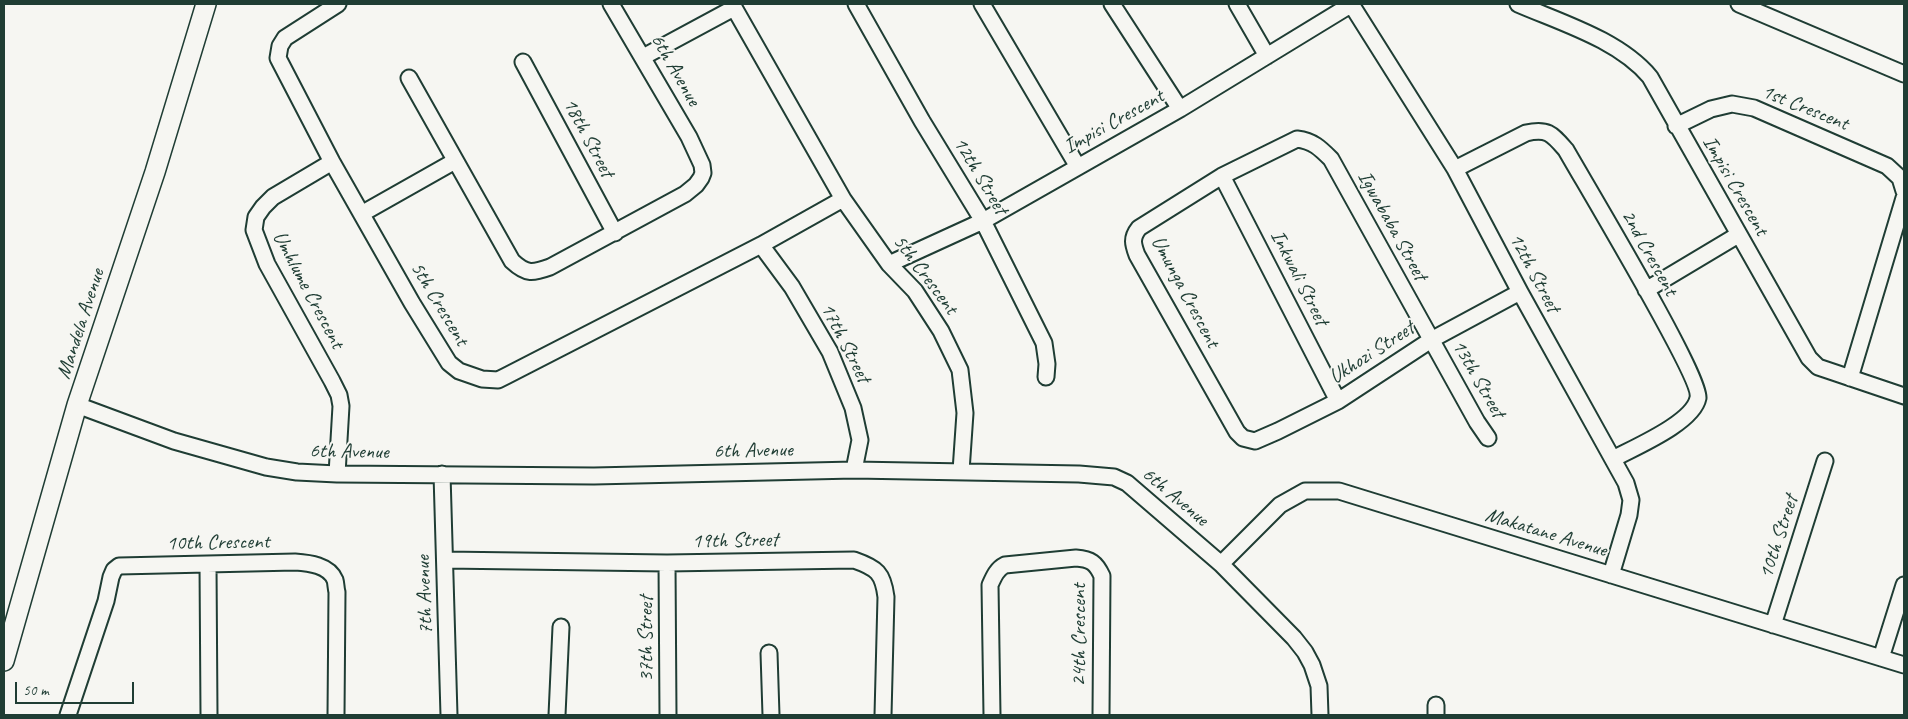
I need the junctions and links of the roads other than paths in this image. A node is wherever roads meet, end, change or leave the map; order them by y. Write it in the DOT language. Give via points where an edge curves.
graph roads {
  1 [pos="206,4"];
  2 [pos="338,4"];
  3 [pos="611,4"];
  4 [pos="856,4"];
  5 [pos="982,4"];
  6 [pos="1112,4"];
  7 [pos="1238,4"];
  8 [pos="1352,4"];
  9 [pos="1518,4"];
  10 [pos="1739,4"];
  11 [pos="733,6"];
  12 [pos="1267,56"];
  13 [pos="643,57"];
  14 [pos="523,62"];
  15 [pos="1904,74"];
  16 [pos="409,78"];
  17 [pos="1180,109"];
  18 [pos="1676,126"];
  19 [pos="1307,140"];
  20 [pos="455,161"];
  21 [pos="332,162"];
  22 [pos="1078,166"];
  23 [pos="1455,169"];
  24 [pos="1222,176"];
  25 [pos="1904,191"];
  26 [pos="1904,198"];
  27 [pos="843,199"];
  28 [pos="363,213"];
  29 [pos="983,221"];
  30 [pos="615,233"];
  31 [pos="1738,235"];
  32 [pos="761,245"];
  33 [pos="889,264"];
  34 [pos="1646,290"];
  35 [pos="1520,292"];
  36 [pos="1431,340"];
  37 [pos="1046,377"];
  38 [pos="1850,378"];
  39 [pos="1904,396"];
  40 [pos="1338,401"];
  41 [pos="78,405"];
  42 [pos="1243,438"];
  43 [pos="1488,438"];
  44 [pos="1613,459"];
  45 [pos="1825,461"];
  46 [pos="854,470"];
  47 [pos="961,471"];
  48 [pos="336,474"];
  49 [pos="442,474"];
  50 [pos="445,560"];
  51 [pos="667,563"];
  52 [pos="208,564"];
  53 [pos="1220,564"];
  54 [pos="1611,575"];
  55 [pos="1904,585"];
  56 [pos="1773,625"];
  57 [pos="561,627"];
  58 [pos="769,653"];
  59 [pos="1880,658"];
  60 [pos="4,661"];
  61 [pos="1904,665"];
  62 [pos="68,715"];
  63 [pos="209,715"];
  64 [pos="336,715"];
  65 [pos="449,715"];
  66 [pos="557,715"];
  67 [pos="668,715"];
  68 [pos="770,715"];
  69 [pos="883,715"];
  70 [pos="992,715"];
  71 [pos="1100,715"];
  72 [pos="1320,715"];
  1 -- 41 [label="street, Mandela Avenue" via="152,182"];
  2 -- 21 [label="street, 5th Crescent" via="286,38 277,52 282,68"];
  3 -- 13 [label="street, 6th Avenue"];
  4 -- 29 [label="street, 12th Street"];
  5 -- 22 [label="street"];
  6 -- 17 [label="street"];
  7 -- 12 [label="street"];
  8 -- 12 [label="street, Impisi Crescent"];
  8 -- 23 [label="street, 12th Street"];
  9 -- 18 [label="street, Impisi Crescent" via="1602,41 1638,64 1650,77"];
  10 -- 15 [label="street"];
  11 -- 13 [label="street"];
  11 -- 27 [label="street, 5th Crescent"];
  12 -- 17 [label="street, Impisi Crescent"];
  13 -- 30 [label="street, 6th Avenue" via="689,137 703,173 696,186 685,194"];
  14 -- 30 [label="street, 18th Street"];
  16 -- 20 [label="street, 6th Avenue"];
  17 -- 22 [label="street, Impisi Crescent"];
  18 -- 25 [label="street, 1st Crescent" via="1711,109 1732,104 1754,108 1887,166 1900,178"];
  18 -- 31 [label="street, Impisi Crescent"];
  19 -- 24 [label="street, Umunga Crescent" via="1297,139"];
  19 -- 36 [label="street, Igwababa Street" via="1319,146 1331,159"];
  20 -- 28 [label="street"];
  20 -- 30 [label="street, 6th Avenue" via="512,262 527,272 550,267"];
  21 -- 28 [label="street, 5th Crescent"];
  21 -- 48 [label="street, Umhlume Crescent" via="273,197 256,217 254,230 267,264 339,395"];
  22 -- 29 [label="street, Impisi Crescent"];
  23 -- 34 [label="street, 2nd Crescent" via="1526,133 1537,130 1553,135 1566,150"];
  23 -- 35 [label="street, 12th Street"];
  24 -- 40 [label="street, Inkwali Street"];
  24 -- 42 [label="street, Umunga Crescent" via="1139,228 1133,236 1133,244"];
  26 -- 38 [label="street"];
  27 -- 32 [label="street, 5th Crescent"];
  27 -- 33 [label="street, 5th Crescent"];
  28 -- 32 [label="street, 5th Crescent" via="449,363 469,376 490,380 506,376"];
  29 -- 33 [label="street, Impisi Crescent"];
  29 -- 37 [label="street, 12th Street" via="1044,343"];
  31 -- 34 [label="street"];
  31 -- 38 [label="street, Impisi Crescent" via="1809,358 1818,367"];
  32 -- 46 [label="street, 17th Street" via="792,287 830,352 853,408 860,440"];
  33 -- 47 [label="street, 5th Crescent" via="916,291 960,370 965,413"];
  34 -- 44 [label="street, 2nd Crescent" via="1693,378 1698,396 1695,406 1680,422"];
  35 -- 36 [label="street, Ukhozi Street"];
  35 -- 44 [label="street, 12th Street"];
  36 -- 40 [label="street, Ukhozi Street"];
  36 -- 43 [label="street, 13th Street"];
  38 -- 39 [label="street, Impisi Crescent"];
  40 -- 42 [label="street, Ukhozi Street" via="1255,441"];
  41 -- 48 [label="street, 6th Avenue" via="174,441 266,467"];
  41 -- 60 [label="street, Mandela Avenue"];
  44 -- 54 [label="street, 12th Street" via="1626,483 1630,500 1626,530"];
  45 -- 56 [label="street, 10th Street"];
  46 -- 47 [label="street, 6th Avenue"];
  46 -- 49 [label="street, 6th Avenue" via="594,476"];
  47 -- 53 [label="street, 6th Avenue" via="1114,477 1144,496"];
  48 -- 49 [label="street, 6th Avenue"];
  49 -- 50 [label="street, 7th Avenue"];
  50 -- 51 [label="street, 19th Street"];
  50 -- 65 [label="street, 7th Avenue"];
  51 -- 67 [label="street, 37th Street"];
  51 -- 69 [label="street, 19th Street" via="854,560 878,572 884,582 886,597"];
  52 -- 62 [label="street, 10th Crescent" via="119,566 114,570"];
  52 -- 63 [label="street"];
  52 -- 64 [label="street, 10th Crescent" via="306,563 324,569 335,579"];
  53 -- 54 [label="street, Makatane Avenue" via="1280,505 1305,491 1338,491"];
  53 -- 72 [label="street, 6th Avenue" via="1305,652 1318,686"];
  54 -- 56 [label="street, Makatane Avenue"];
  55 -- 59 [label="street"];
  56 -- 59 [label="street, Makatane Avenue"];
  57 -- 66 [label="street"];
  58 -- 68 [label="street"];
  59 -- 61 [label="street, Makatane Avenue"];
  70 -- 71 [label="street, 24th Crescent" via="990,585 994,576 1005,565 1076,558 1088,559 1097,565 1102,576"];
}
